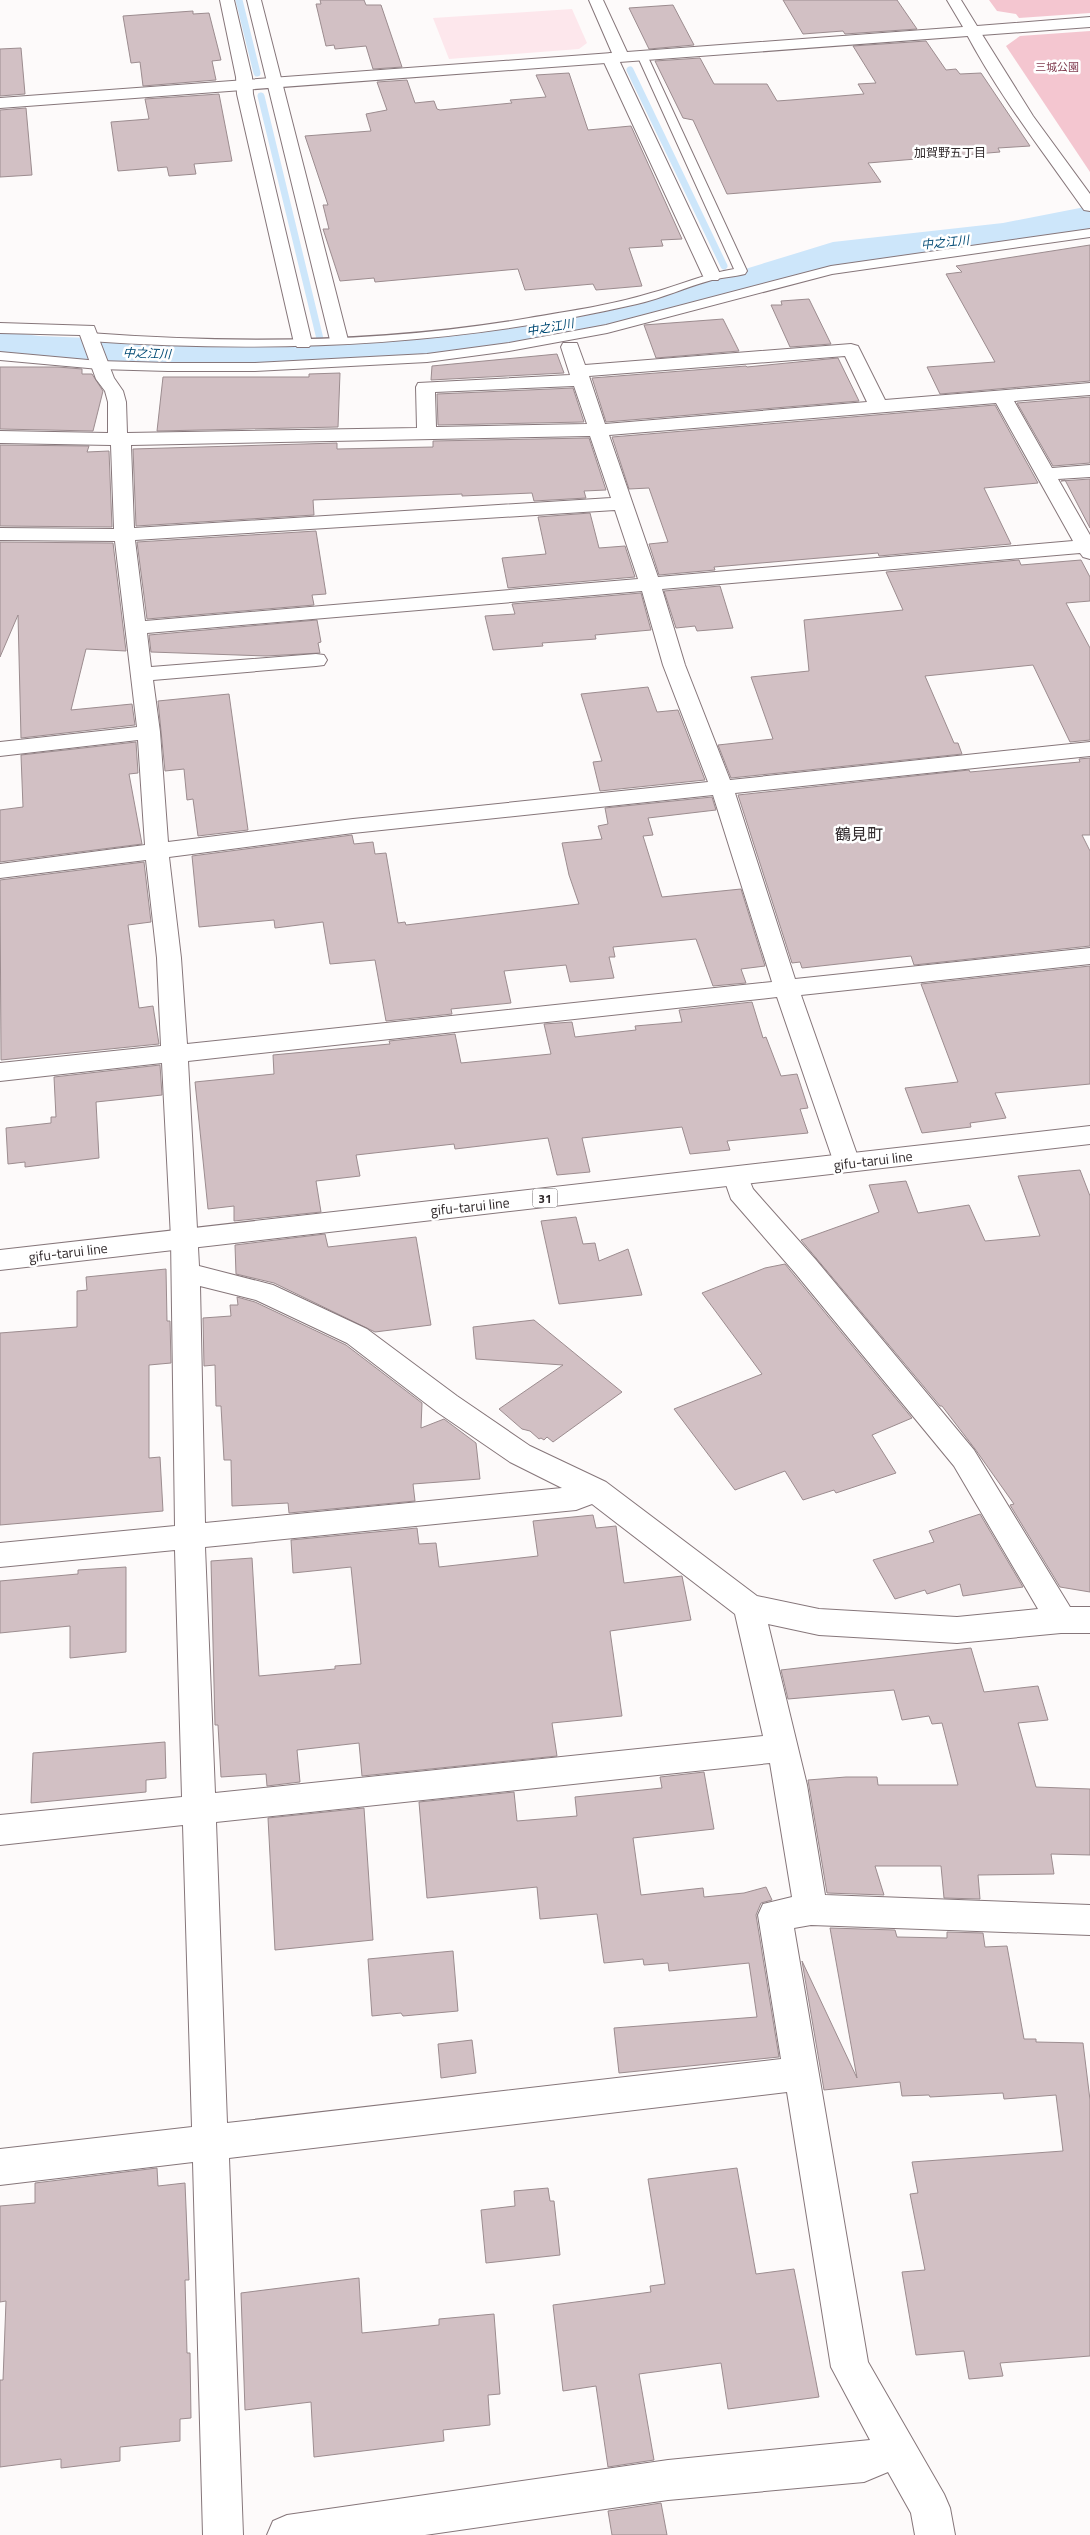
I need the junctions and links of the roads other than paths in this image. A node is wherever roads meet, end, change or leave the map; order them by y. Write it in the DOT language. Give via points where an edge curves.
graph roads {
  1 [pos="227,0"];
  2 [pos="254,0"];
  3 [pos="596,0"];
  4 [pos="954,0"];
  5 [pos="1090,22"];
  6 [pos="974,31"];
  7 [pos="642,55"];
  8 [pos="616,57"];
  9 [pos="276,83"];
  10 [pos="244,85"];
  11 [pos="0,103"];
  12 [pos="1090,206"];
  13 [pos="1090,233"];
  14 [pos="712,276"];
  15 [pos="0,328"];
  16 [pos="89,339"];
  17 [pos="339,340"];
  18 [pos="304,343"];
  19 [pos="570,347"];
  20 [pos="0,356"];
  21 [pos="98,363"];
  22 [pos="580,375"];
  23 [pos="1090,390"];
  24 [pos="1002,397"];
  25 [pos="879,407"];
  26 [pos="599,430"];
  27 [pos="427,432"];
  28 [pos="0,437"];
  29 [pos="119,439"];
  30 [pos="1090,471"];
  31 [pos="1046,474"];
  32 [pos="623,503"];
  33 [pos="0,534"];
  34 [pos="124,535"];
  35 [pos="1089,549"];
  36 [pos="650,584"];
  37 [pos="135,628"];
  38 [pos="316,660"];
  39 [pos="141,674"];
  40 [pos="149,732"];
  41 [pos="0,749"];
  42 [pos="1090,749"];
  43 [pos="721,786"];
  44 [pos="157,850"];
  45 [pos="0,871"];
  46 [pos="1090,956"];
  47 [pos="786,988"];
  48 [pos="174,1053"];
  49 [pos="0,1072"];
  50 [pos="1090,1135"];
  51 [pos="847,1163"];
  52 [pos="736,1176"];
  53 [pos="185,1238"];
  54 [pos="0,1260"];
  55 [pos="186,1273"];
  56 [pos="595,1490"];
  57 [pos="190,1536"];
  58 [pos="0,1555"];
  59 [pos="749,1607"];
  60 [pos="1076,1620"];
  61 [pos="782,1748"];
  62 [pos="198,1810"];
  63 [pos="0,1830"];
  64 [pos="811,1910"];
  65 [pos="1090,1920"];
  66 [pos="800,2074"];
  67 [pos="208,2144"];
  68 [pos="0,2167"];
  69 [pos="898,2449"];
  70 [pos="223,2535"];
  71 [pos="287,2535"];
  72 [pos="935,2535"];
  1 -- 10 [label="street"];
  2 -- 9 [label="street"];
  3 -- 8 [label="street"];
  4 -- 6 [label="street"];
  5 -- 6 [label="street"];
  6 -- 7 [label="street"];
  6 -- 12 [label="street" via="1026,117"];
  7 -- 8 [label="street"];
  7 -- 14 [label="lane" via="740,265 741,271"];
  8 -- 9 [label="street"];
  8 -- 14 [label="street"];
  9 -- 10 [label="street"];
  9 -- 17 [label="street"];
  10 -- 11 [label="street"];
  10 -- 18 [label="street"];
  13 -- 21 [label="lane" via="831,270 607,330 427,358 255,367"];
  14 -- 17 [label="lane" via="664,294 531,321 406,337"];
  15 -- 16 [label="street" via="88,330"];
  16 -- 18 [label="lane" via="206,345"];
  16 -- 21 [label="street"];
  17 -- 18 [label="lane"];
  19 -- 22 [label="street"];
  20 -- 21 [label="lane"];
  21 -- 29 [label="street" via="114,391"];
  22 -- 25 [label="street" via="851,350"];
  22 -- 26 [label="street"];
  22 -- 27 [label="street" via="425,386"];
  23 -- 24 [label="street"];
  24 -- 25 [label="street"];
  24 -- 31 [label="street"];
  25 -- 26 [label="street"];
  26 -- 27 [label="street"];
  26 -- 32 [label="street"];
  27 -- 29 [label="street"];
  28 -- 29 [label="street"];
  29 -- 34 [label="street"];
  30 -- 31 [label="street"];
  31 -- 35 [label="street"];
  32 -- 34 [label="street"];
  32 -- 36 [label="street"];
  33 -- 34 [label="street"];
  34 -- 37 [label="street"];
  35 -- 36 [label="street"];
  36 -- 37 [label="street"];
  36 -- 43 [label="street" via="674,665"];
  37 -- 39 [label="street"];
  38 -- 39 [label="street"];
  39 -- 40 [label="street"];
  40 -- 41 [label="street"];
  40 -- 44 [label="street"];
  42 -- 43 [label="street"];
  43 -- 44 [label="street"];
  43 -- 47 [label="street"];
  44 -- 45 [label="street"];
  44 -- 48 [label="street" via="169,958"];
  46 -- 47 [label="street"];
  47 -- 48 [label="street"];
  47 -- 51 [label="street"];
  48 -- 49 [label="street"];
  48 -- 53 [label="street"];
  50 -- 51 [label="street, gifu-tarui line / 31"];
  51 -- 52 [label="street, gifu-tarui line / 31"];
  52 -- 53 [label="street, gifu-tarui line / 31"];
  52 -- 60 [label="street" via="740,1192 964,1458"];
  53 -- 54 [label="street, gifu-tarui line / 31"];
  53 -- 55 [label="street"];
  55 -- 56 [label="street" via="263,1292 357,1336 520,1454"];
  55 -- 57 [label="street"];
  56 -- 57 [label="street" via="576,1498"];
  56 -- 59 [label="street"];
  57 -- 58 [label="street"];
  57 -- 62 [label="street"];
  59 -- 60 [label="street" via="819,1622 957,1630"];
  59 -- 61 [label="street"];
  61 -- 62 [label="street"];
  61 -- 64 [label="street"];
  62 -- 63 [label="street"];
  62 -- 67 [label="street"];
  64 -- 65 [label="street"];
  64 -- 66 [label="street" via="776,1915"];
  66 -- 67 [label="street"];
  66 -- 69 [label="street" via="850,2367"];
  67 -- 68 [label="street"];
  67 -- 70 [label="street"];
  69 -- 71 [label="street" via="864,2462 668,2480"];
  69 -- 72 [label="street" via="930,2508"];
}
